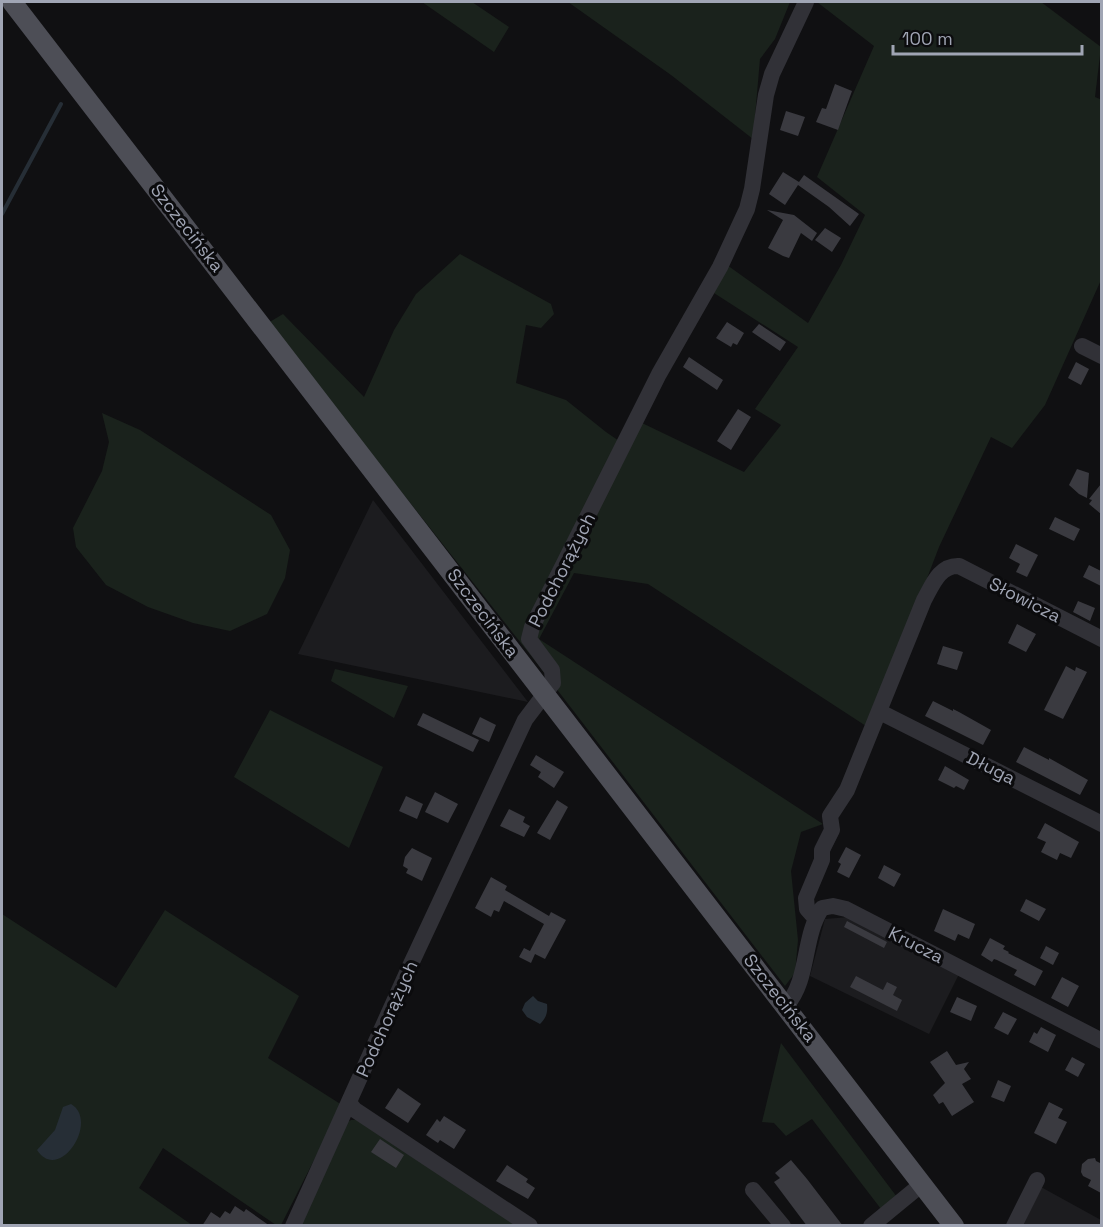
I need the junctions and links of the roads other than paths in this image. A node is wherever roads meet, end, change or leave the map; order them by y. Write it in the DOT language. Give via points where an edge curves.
graph roads {
  1 [pos="12,2"];
  2 [pos="806,2"];
  3 [pos="1082,346"];
  4 [pos="1101,356"];
  5 [pos="1101,639"];
  6 [pos="544,693"];
  7 [pos="880,712"];
  8 [pos="1101,824"];
  9 [pos="815,918"];
  10 [pos="786,1006"];
  11 [pos="1101,1041"];
  12 [pos="349,1103"];
  13 [pos="1036,1180"];
  14 [pos="922,1184"];
  15 [pos="753,1190"];
  16 [pos="293,1226"];
  17 [pos="530,1226"];
  18 [pos="783,1226"];
  19 [pos="871,1226"];
  20 [pos="954,1226"];
  21 [pos="1014,1226"];
  1 -- 6 [label="main road, Szczecińska"];
  2 -- 6 [label="street, Podchorążych" via="772,74 752,189 743,218 659,374 532,627 530,639 554,674 553,683"];
  3 -- 4 [label="street"];
  5 -- 7 [label="street, Słowicza" via="959,566 948,567 924,600"];
  6 -- 10 [label="main road, Szczecińska"];
  6 -- 12 [label="street, Podchorążych" via="525,720"];
  7 -- 8 [label="street, Długa"];
  7 -- 9 [label="street" via="847,790 830,816 832,830 806,898 807,909"];
  9 -- 10 [label="street" via="798,986"];
  9 -- 11 [label="street, Krucza" via="822,908 846,909"];
  10 -- 14 [label="main road, Szczecińska"];
  12 -- 16 [label="street, Podchorążych"];
  12 -- 17 [label="street"];
  13 -- 21 [label="street"];
  14 -- 19 [label="street"];
  14 -- 20 [label="main road, Szczecińska"];
  15 -- 18 [label="street"];
}
